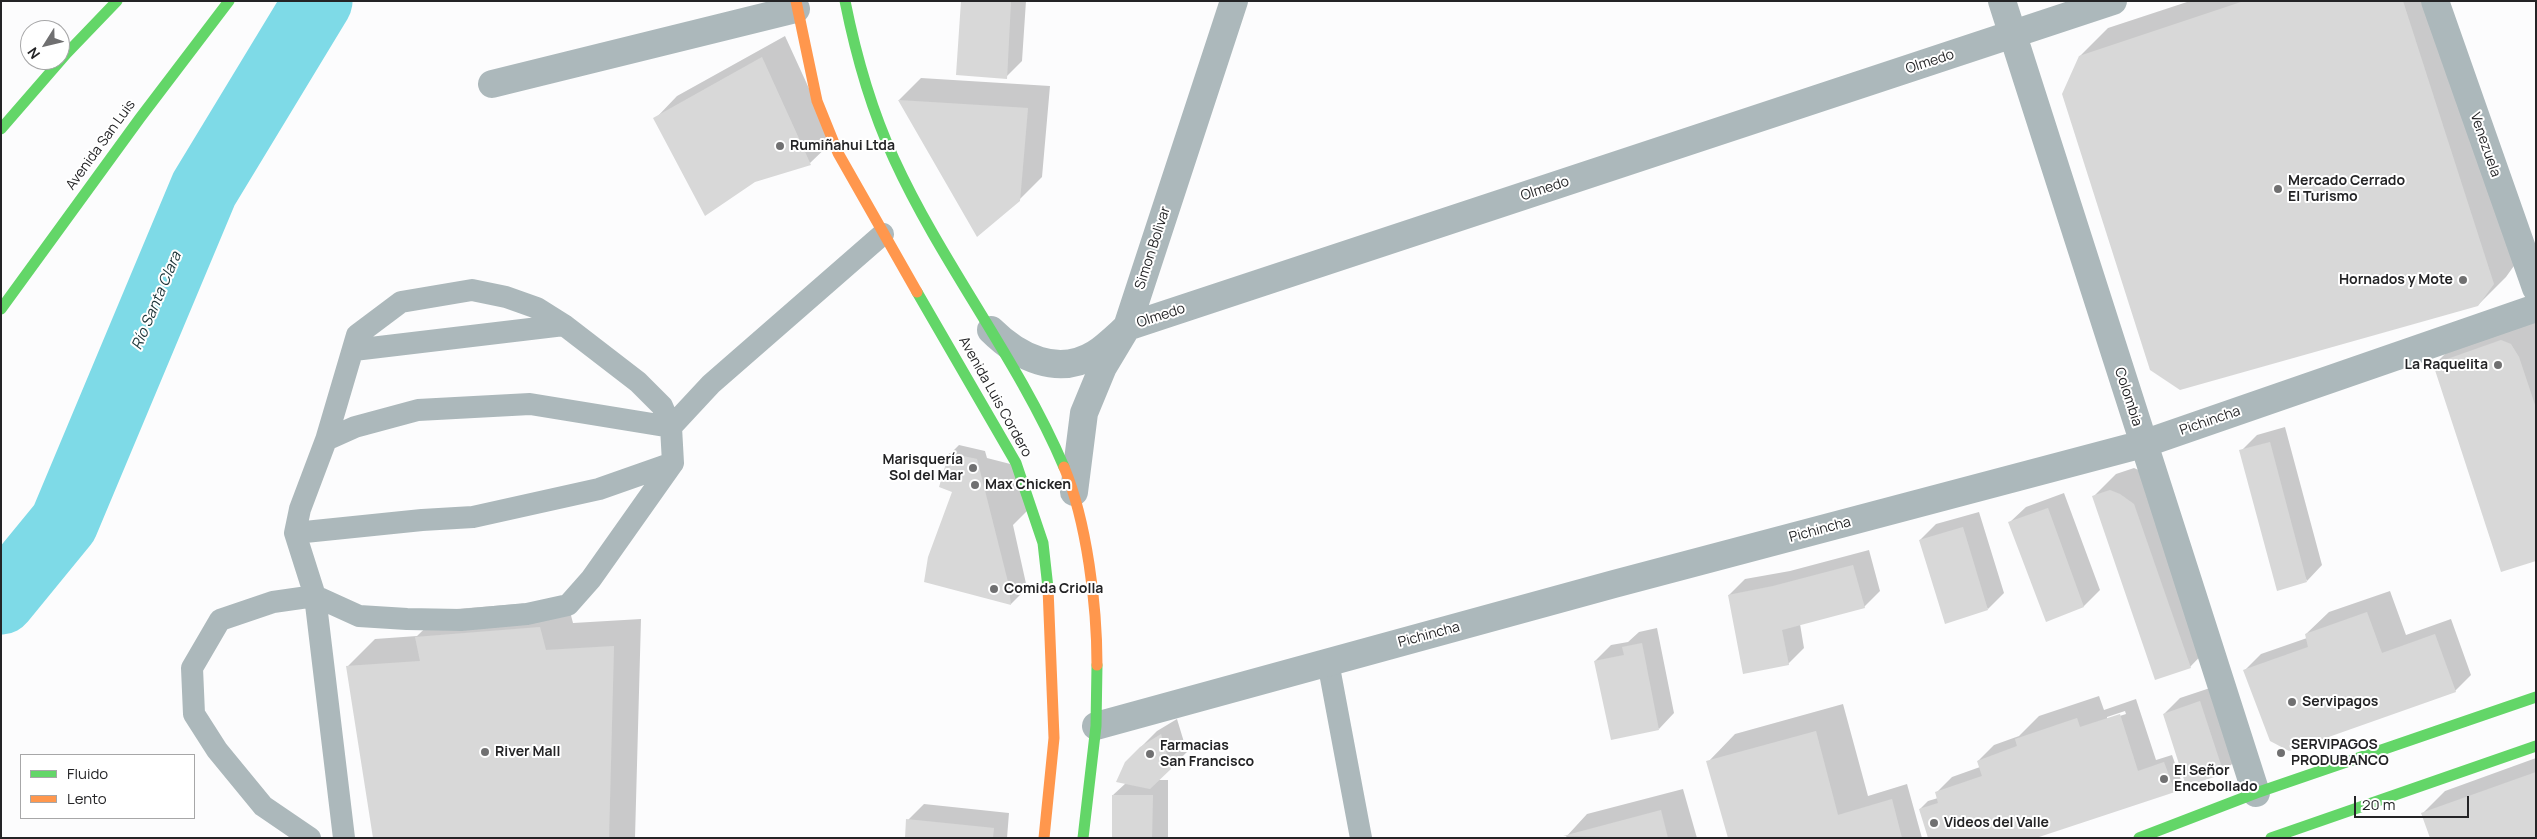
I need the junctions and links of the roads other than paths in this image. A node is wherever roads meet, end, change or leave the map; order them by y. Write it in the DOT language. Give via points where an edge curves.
graph roads {
  1 [pos="116,1"];
  2 [pos="229,1"];
  3 [pos="845,1"];
  4 [pos="1234,1"];
  5 [pos="2002,1"];
  6 [pos="2113,1"];
  7 [pos="2435,1"];
  8 [pos="796,5"];
  9 [pos="2012,35"];
  10 [pos="492,84"];
  11 [pos="1,129"];
  12 [pos="883,234"];
  13 [pos="1,284"];
  14 [pos="2536,288"];
  15 [pos="3,306"];
  16 [pos="2536,308"];
  17 [pos="564,326"];
  18 [pos="1128,327"];
  19 [pos="991,330"];
  20 [pos="354,350"];
  21 [pos="671,427"];
  22 [pos="326,440"];
  23 [pos="2143,444"];
  24 [pos="673,463"];
  25 [pos="1074,492"];
  26 [pos="295,533"];
  27 [pos="315,596"];
  28 [pos="1328,662"];
  29 [pos="2536,697"];
  30 [pos="1096,726"];
  31 [pos="2536,746"];
  32 [pos="2256,793"];
  33 [pos="310,838"];
  34 [pos="344,838"];
  35 [pos="1044,838"];
  36 [pos="1083,838"];
  37 [pos="1361,838"];
  38 [pos="2139,838"];
  39 [pos="2271,838"];
  1 -- 11 [label="main road"];
  2 -- 15 [label="main road, Avenida San Luis"];
  3 -- 19 [label="main road, Avenida Luis Cordero" via="856,56 894,159 917,206"];
  4 -- 18 [label="street, Simon Bolìvar"];
  5 -- 9 [label="street, Colombia"];
  6 -- 9 [label="street, Olmedo"];
  7 -- 14 [label="street, Venezuela"];
  8 -- 10 [label="street"];
  8 -- 12 [label="main road, Avenida Luis Cordero" via="817,101 838,152"];
  9 -- 18 [label="street, Olmedo"];
  9 -- 23 [label="street, Colombia"];
  12 -- 21 [label="lane" via="711,384"];
  12 -- 35 [label="main road, Avenida Luis Cordero" via="1016,462 1043,543 1050,612 1054,738"];
  13 -- 15 [label="main road"];
  16 -- 23 [label="street, Pichincha"];
  17 -- 20 [label="lane"];
  17 -- 20 [label="lane" via="537,308 472,290 401,302 357,335"];
  17 -- 21 [label="lane" via="638,382 662,406"];
  18 -- 19 [label="street, Olmedo" via="1094,354 1074,363 1051,364 1028,358"];
  18 -- 25 [label="street, Simon Bolìvar" via="1103,367 1087,405"];
  19 -- 25 [label="main road, Avenida Luis Cordero" via="1052,440"];
  20 -- 22 [label="lane"];
  21 -- 22 [label="lane" via="530,404 418,410 355,427"];
  21 -- 24 [label="lane"];
  22 -- 26 [label="lane" via="300,509"];
  23 -- 28 [label="street, Pichincha"];
  23 -- 32 [label="street, Colombia"];
  24 -- 26 [label="lane" via="599,489 473,517"];
  24 -- 27 [label="lane" via="591,579 568,605 528,614 461,620 407,619 359,616"];
  25 -- 30 [label="main road, Avenida Luis Cordero" via="1097,630"];
  26 -- 27 [label="lane"];
  27 -- 33 [label="lane" via="273,602 220,620 192,668 194,714 217,750 263,806"];
  27 -- 34 [label="lane"];
  28 -- 30 [label="street, Pichincha"];
  28 -- 37 [label="lane"];
  29 -- 32 [label="main road"];
  30 -- 36 [label="main road, Avenida Luis Cordero"];
  31 -- 39 [label="main road"];
  32 -- 38 [label="main road"];
}
